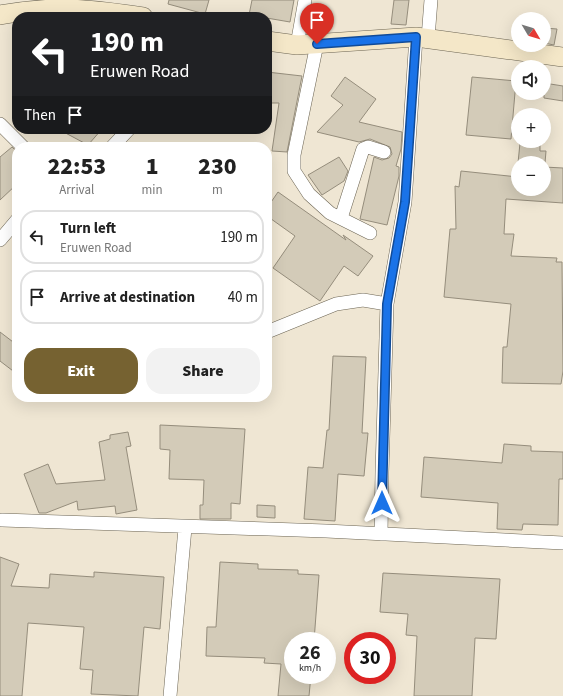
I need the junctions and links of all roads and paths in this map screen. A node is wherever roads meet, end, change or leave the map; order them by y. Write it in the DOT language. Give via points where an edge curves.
graph roads {
  1 [pos="305,0"];
  2 [pos="431,0"];
  3 [pos="82,4"];
  4 [pos="15,12"];
  5 [pos="120,12"];
  6 [pos="12,13"];
  7 [pos="0,15"];
  8 [pos="422,38"];
  9 [pos="272,42"];
  10 [pos="317,44"];
  11 [pos="297,45"];
  12 [pos="563,57"];
  13 [pos="0,124"];
  14 [pos="124,134"];
  15 [pos="17,142"];
  16 [pos="117,142"];
  17 [pos="384,152"];
  18 [pos="341,218"];
  19 [pos="12,226"];
  20 [pos="370,233"];
  21 [pos="0,240"];
  22 [pos="387,304"];
  23 [pos="272,330"];
  24 [pos="2,520"];
  25 [pos="185,528"];
  26 [pos="382,534"];
  27 [pos="563,543"];
  28 [pos="170,696"];
  1 -- 11 [label="street"];
  2 -- 8 [label="street"];
  3 -- 4 [label="street"];
  3 -- 5 [label="street"];
  6 -- 7 [label="street"];
  8 -- 10 [label="street"];
  8 -- 12 [label="street"];
  8 -- 22 [label="street" via="405,202"];
  9 -- 11 [label="street"];
  10 -- 11 [label="street"];
  10 -- 18 [label="street" via="294,155 294,171 309,194 330,213"];
  13 -- 15 [label="street"];
  14 -- 16 [label="street"];
  17 -- 18 [label="street" via="368,147 363,149"];
  18 -- 20 [label="street"];
  19 -- 21 [label="street"];
  22 -- 23 [label="street" via="363,300 336,304"];
  22 -- 26 [label="street"];
  24 -- 25 [label="street"];
  25 -- 26 [label="street"];
  25 -- 28 [label="street"];
  26 -- 27 [label="street"];
}
